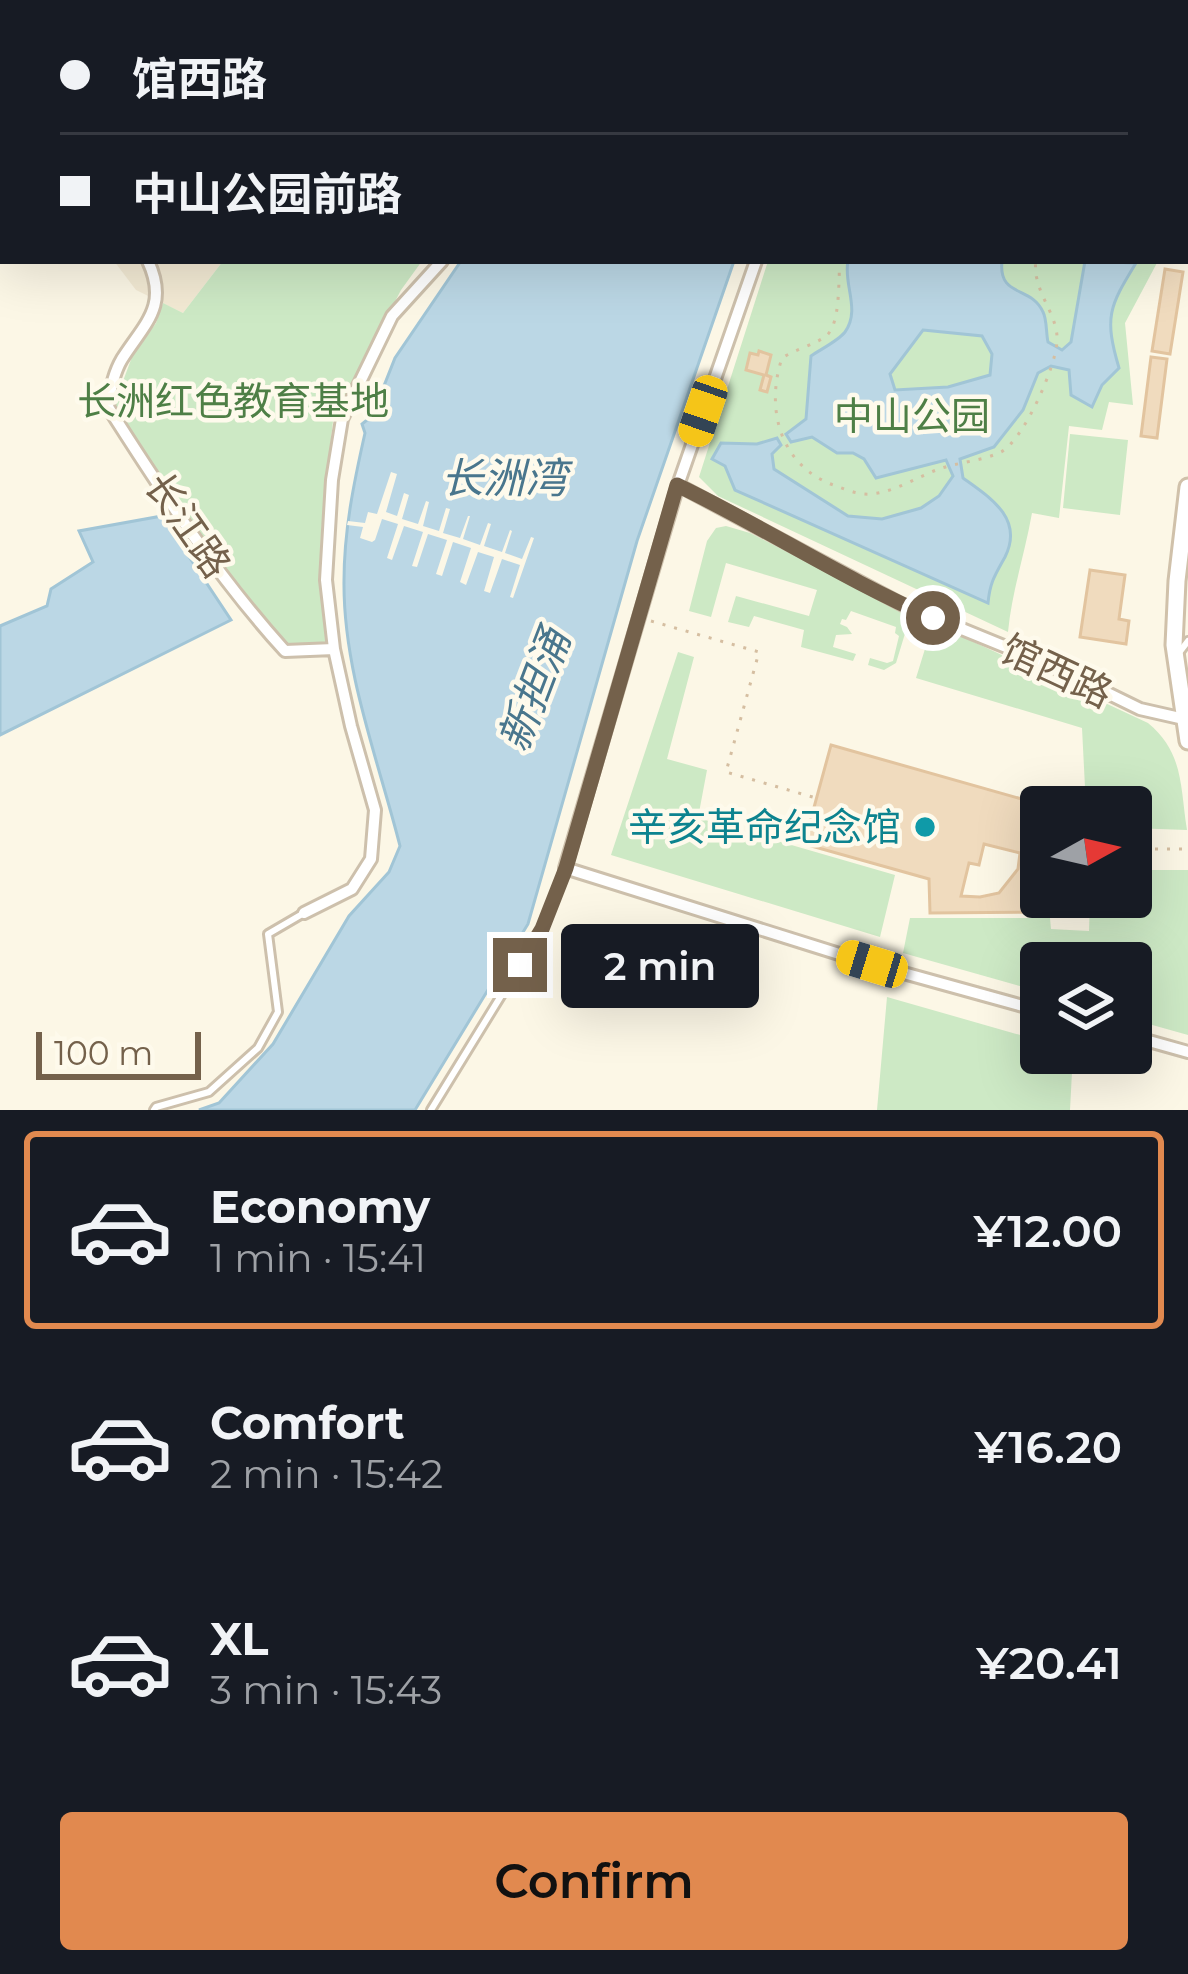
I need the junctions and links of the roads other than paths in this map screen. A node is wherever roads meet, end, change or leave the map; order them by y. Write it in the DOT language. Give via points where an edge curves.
graph roads {
  1 [pos="149,264"];
  2 [pos="439,264"];
  3 [pos="755,264"];
  4 [pos="677,485"];
  5 [pos="1188,487"];
  6 [pos="1188,641"];
  7 [pos="334,650"];
  8 [pos="1175,657"];
  9 [pos="1186,720"];
  10 [pos="1188,741"];
  11 [pos="566,868"];
  12 [pos="304,913"];
  13 [pos="1020,1005"];
  14 [pos="1152,1042"];
  15 [pos="1188,1052"];
  16 [pos="154,1110"];
  17 [pos="431,1110"];
  1 -- 7 [label="street, 长江路" via="157,305 119,364 108,407 188,529 285,651"];
  2 -- 7 [label="street" via="392,316 342,419 326,580"];
  3 -- 4 [label="street"];
  4 -- 9 [label="street, 馆西路" via="903,605 1140,710"];
  4 -- 11 [label="street"];
  5 -- 8 [label="main road"];
  6 -- 8 [label="lane"];
  7 -- 12 [label="street" via="375,810 371,859 352,889"];
  8 -- 9 [label="main road"];
  9 -- 10 [label="main road"];
  11 -- 13 [label="street"];
  11 -- 17 [label="lane" via="542,929"];
  12 -- 16 [label="lane" via="268,934 278,1012 258,1048 209,1092"];
  14 -- 15 [label="street"];
}
